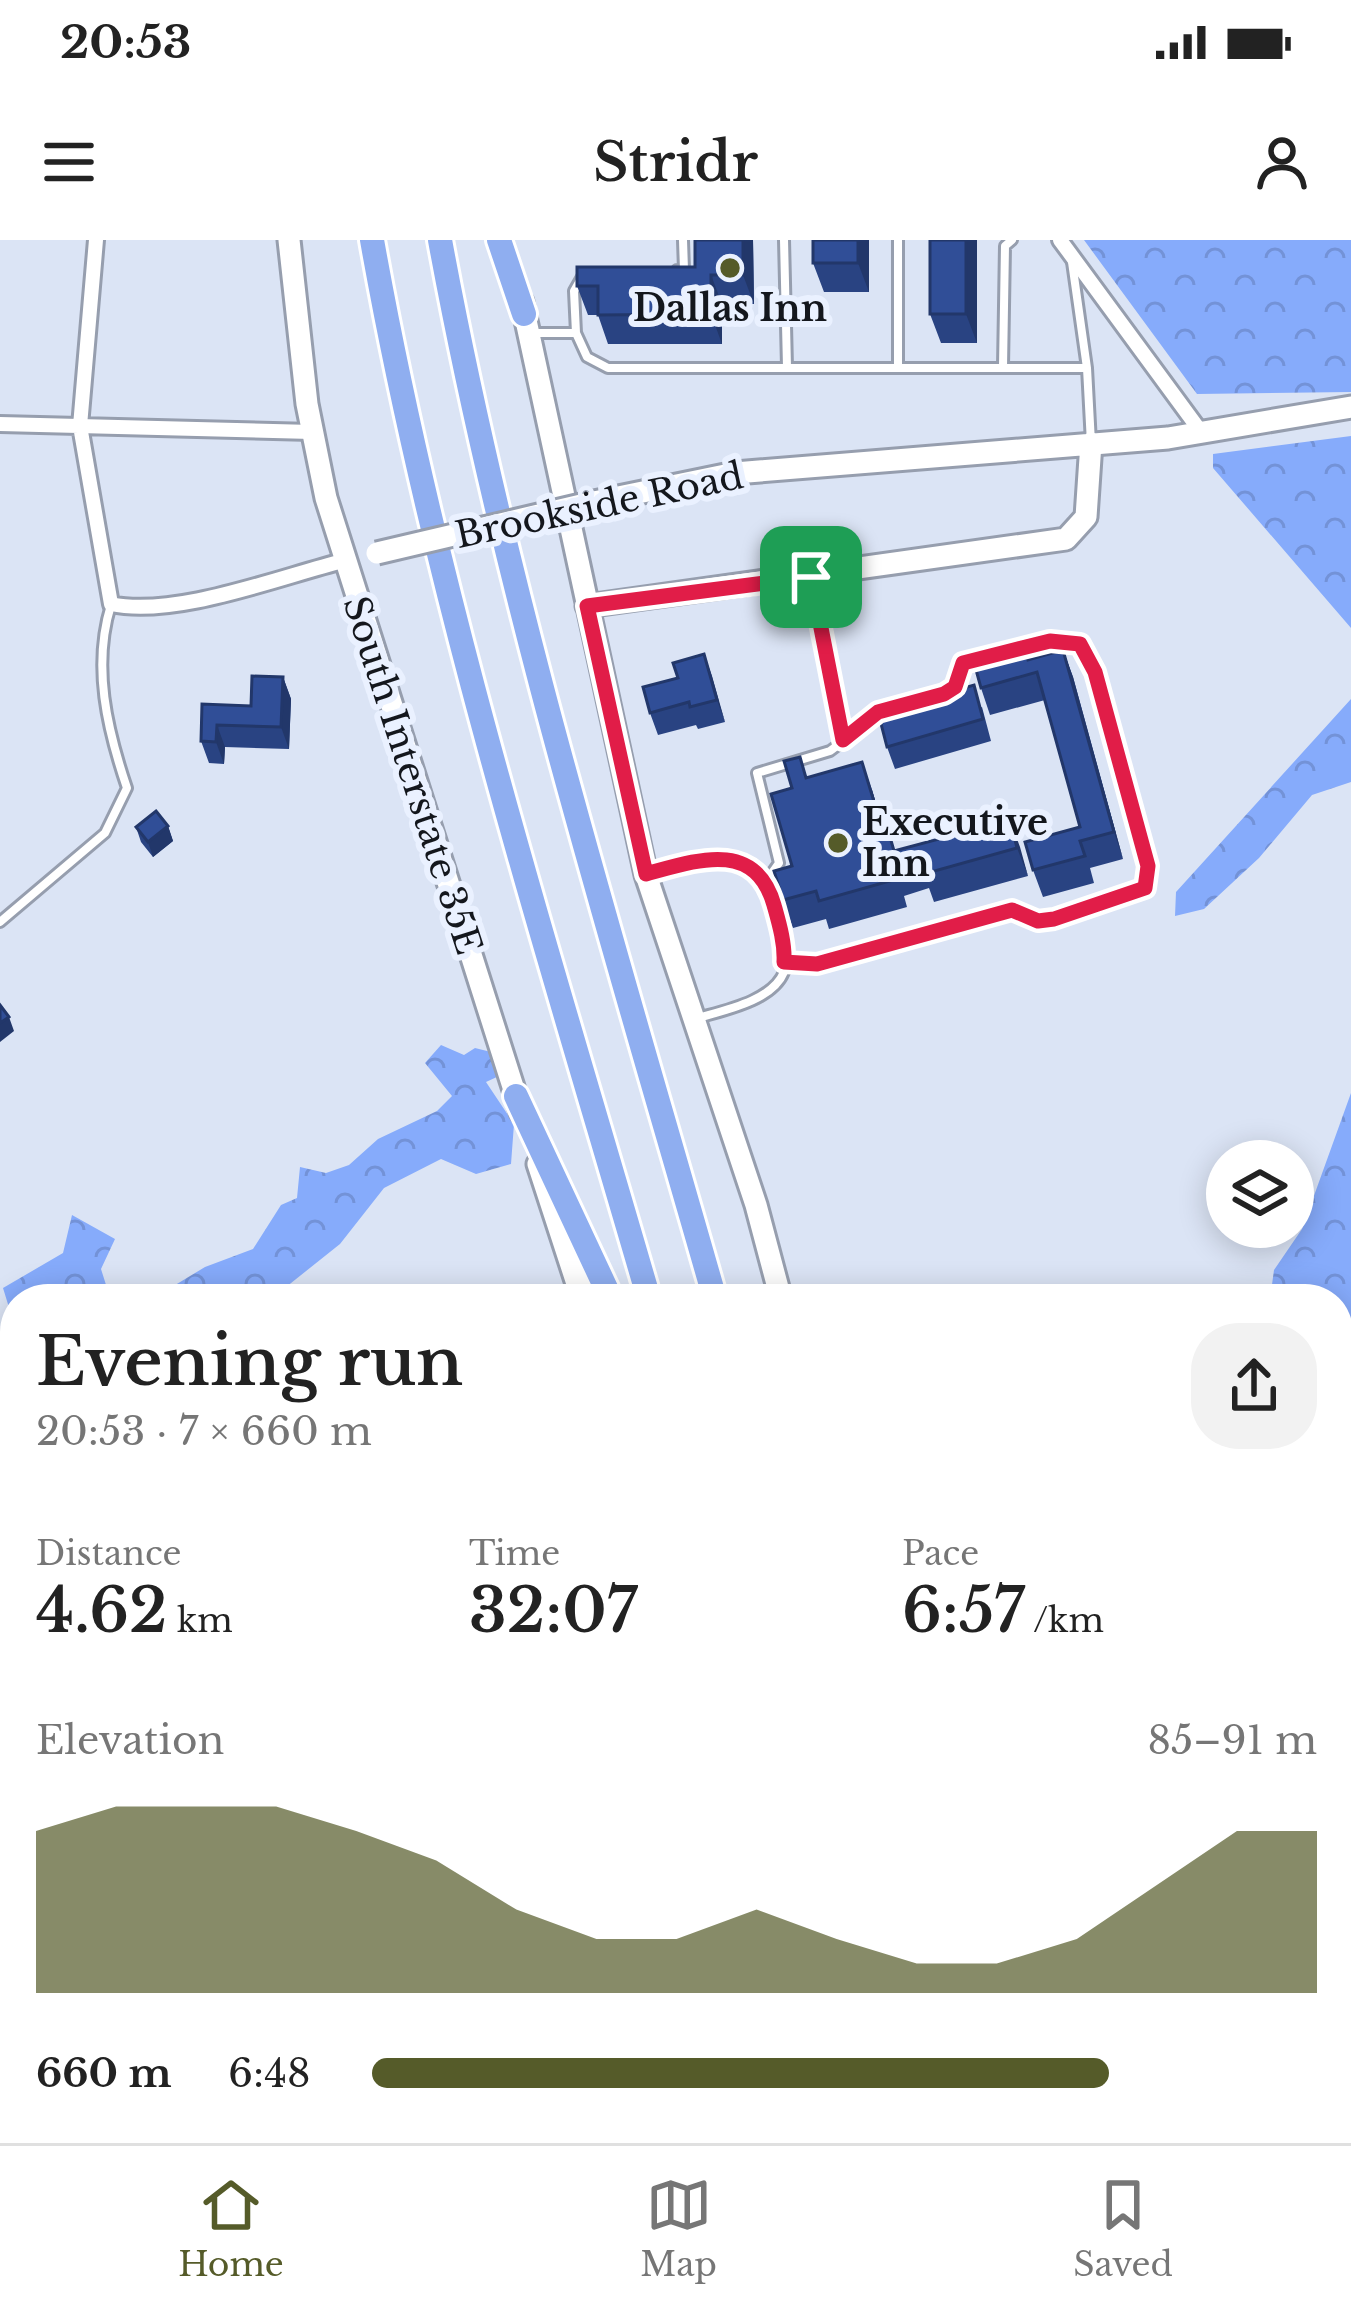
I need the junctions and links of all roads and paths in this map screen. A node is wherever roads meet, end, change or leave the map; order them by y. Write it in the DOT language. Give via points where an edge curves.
graph roads {
  1 [pos="96,240"];
  2 [pos="290,240"];
  3 [pos="372,240"];
  4 [pos="440,240"];
  5 [pos="499,240"];
  6 [pos="513,240"];
  7 [pos="683,240"];
  8 [pos="784,240"];
  9 [pos="898,240"];
  10 [pos="1012,240"];
  11 [pos="1060,240"];
  12 [pos="1070,254"];
  13 [pos="587,270"];
  14 [pos="664,270"];
  15 [pos="526,324"];
  16 [pos="576,333"];
  17 [pos="787,367"];
  18 [pos="898,368"];
  19 [pos="1003,368"];
  20 [pos="1087,368"];
  21 [pos="1351,407"];
  22 [pos="0,424"];
  23 [pos="80,426"];
  24 [pos="312,432"];
  25 [pos="1201,432"];
  26 [pos="1091,443"];
  27 [pos="343,561"];
  28 [pos="811,577"];
  29 [pos="111,604"];
  30 [pos="587,606"];
  31 [pos="1007,652"];
  32 [pos="985,657"];
  33 [pos="922,700"];
  34 [pos="900,706"];
  35 [pos="843,740"];
  36 [pos="646,874"];
  37 [pos="767,880"];
  38 [pos="0,922"];
  39 [pos="784,962"];
  40 [pos="693,1019"];
  41 [pos="516,1096"];
  42 [pos="577,1284"];
  43 [pos="604,1284"];
  44 [pos="645,1284"];
  45 [pos="711,1284"];
  46 [pos="777,1284"];
  1 -- 23 [label="street"];
  2 -- 24 [label="main road, South Interstate 35E"];
  3 -- 44 [label="highway" via="464,662"];
  4 -- 45 [label="highway" via="482,449 568,786"];
  5 -- 15 [label="highway"];
  6 -- 15 [label="main road"];
  7 -- 14 [label="lane" via="683,270"];
  8 -- 17 [label="lane"];
  9 -- 18 [label="lane"];
  10 -- 19 [label="lane"];
  11 -- 12 [label="street"];
  12 -- 20 [label="lane"];
  12 -- 25 [label="street"];
  13 -- 16 [label="lane" via="574,291"];
  15 -- 16 [label="lane"];
  15 -- 30 [label="main road"];
  16 -- 17 [label="lane" via="587,357 608,368"];
  17 -- 18 [label="lane"];
  18 -- 19 [label="lane"];
  19 -- 20 [label="lane"];
  20 -- 26 [label="lane"];
  21 -- 25 [label="main road, Brookside Road"];
  22 -- 23 [label="street"];
  23 -- 24 [label="street"];
  23 -- 29 [label="street"];
  24 -- 27 [label="main road, South Interstate 35E"];
  25 -- 26 [label="main road, Brookside Road"];
  26 -- 27 [label="main road, Brookside Road, bridge" via="735,473"];
  26 -- 28 [label="main road" via="1086,518 1066,539"];
  27 -- 29 [label="street, Brookside Road" via="191,599"];
  27 -- 41 [label="main road, South Interstate 35E"];
  28 -- 30 [label="main road"];
  28 -- 35 [label="lane"];
  29 -- 38 [label="lane" via="100,638 102,674 127,788 105,833"];
  30 -- 36 [label="main road"];
  31 -- 39 [label="lane" via="1064,641 1089,655 1148,866 1145,888 1054,919 1012,910 817,964"];
  32 -- 33 [label="lane" via="963,663 955,687"];
  34 -- 35 [label="lane" via="878,712"];
  35 -- 37 [label="lane" via="757,773 779,863"];
  36 -- 37 [label="lane" via="728,860"];
  36 -- 40 [label="main road"];
  37 -- 39 [label="lane"];
  39 -- 40 [label="lane" via="767,991"];
  40 -- 46 [label="main road"];
  41 -- 42 [label="main road, South Interstate 35E"];
  41 -- 43 [label="highway"];
}
